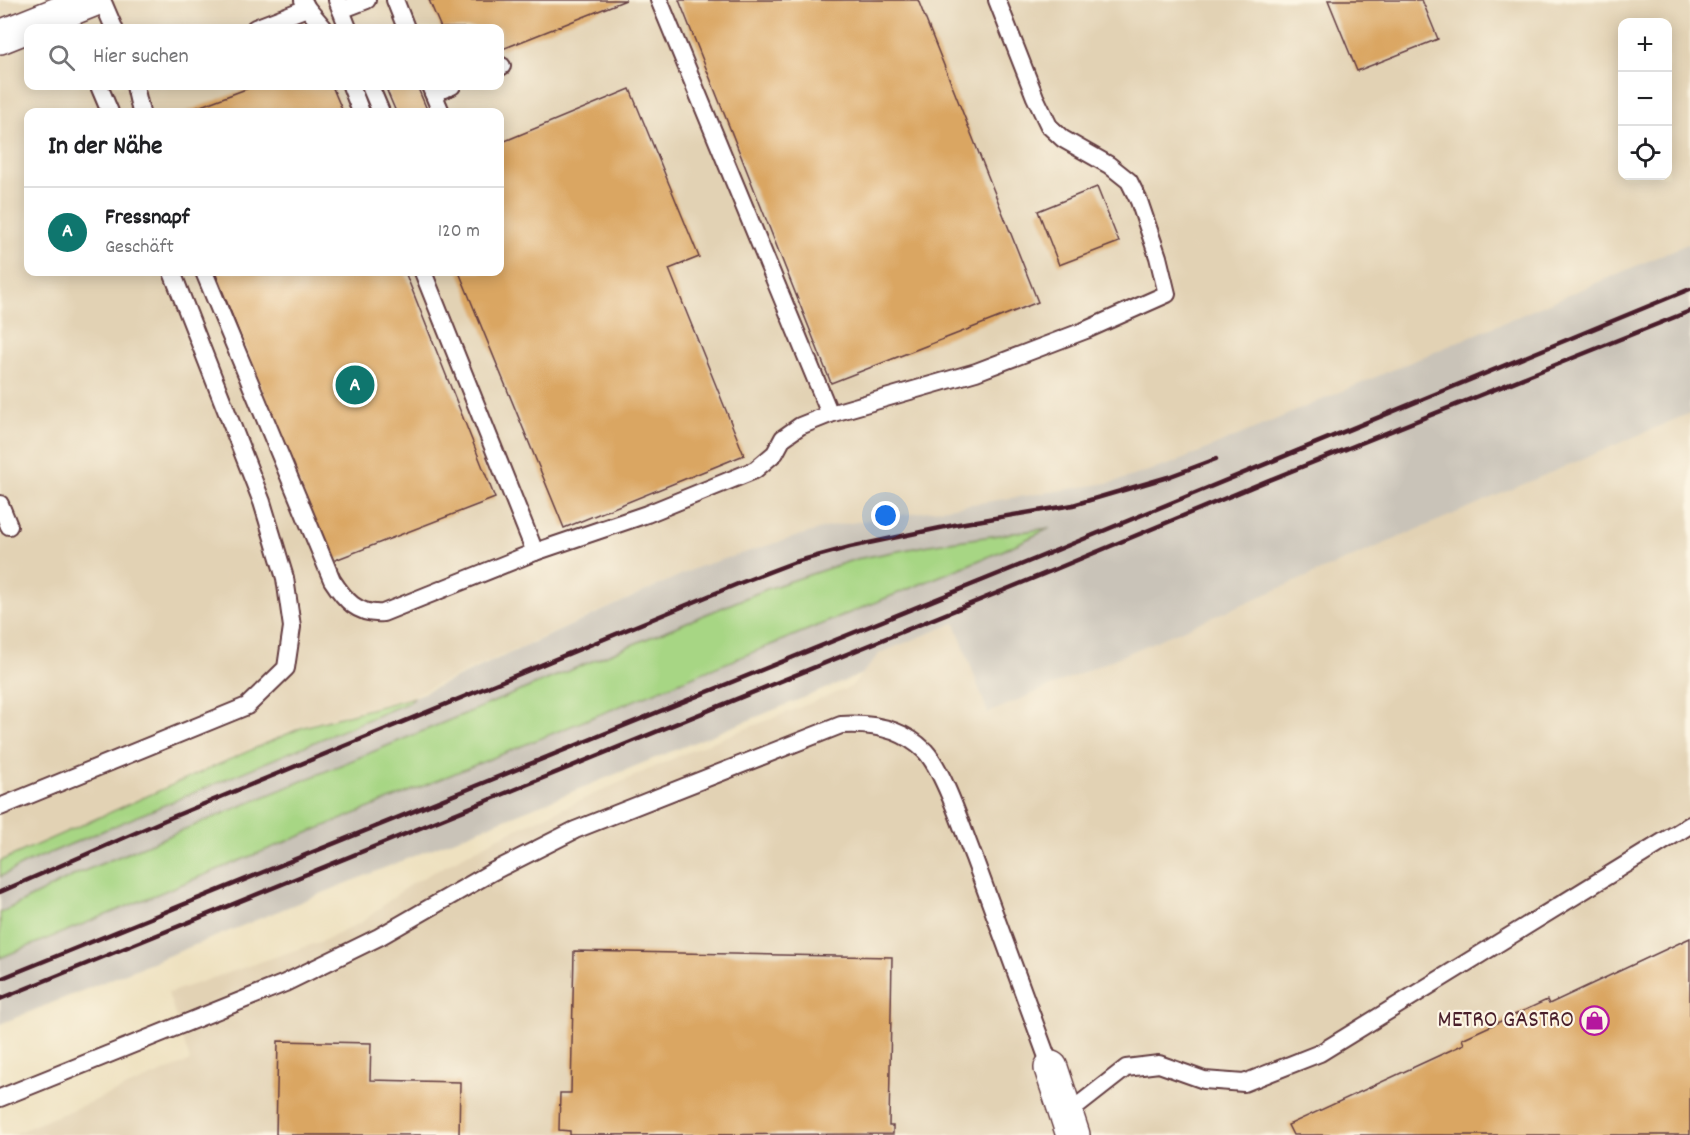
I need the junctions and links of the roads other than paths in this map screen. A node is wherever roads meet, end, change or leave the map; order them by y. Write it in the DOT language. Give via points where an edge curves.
graph roads {
  1 [pos="102,0"];
  2 [pos="367,0"];
  3 [pos="395,0"];
  4 [pos="659,0"];
  5 [pos="997,0"];
  6 [pos="305,4"];
  7 [pos="339,5"];
  8 [pos="80,13"];
  9 [pos="43,24"];
  10 [pos="112,24"];
  11 [pos="263,24"];
  12 [pos="321,24"];
  13 [pos="346,24"];
  14 [pos="404,24"];
  15 [pos="24,30"];
  16 [pos="0,37"];
  17 [pos="101,90"];
  18 [pos="136,90"];
  19 [pos="353,90"];
  20 [pos="372,90"];
  21 [pos="431,90"];
  22 [pos="108,108"];
  23 [pos="140,108"];
  24 [pos="359,108"];
  25 [pos="379,108"];
  26 [pos="439,108"];
  27 [pos="174,276"];
  28 [pos="206,276"];
  29 [pos="425,276"];
  30 [pos="830,414"];
  31 [pos="0,504"];
  32 [pos="9,526"];
  33 [pos="535,552"];
  34 [pos="0,807"];
  35 [pos="1690,825"];
  36 [pos="1051,1068"];
  37 [pos="0,1098"];
  38 [pos="1069,1125"];
  1 -- 10 [label="lane"];
  2 -- 7 [label="lane"];
  3 -- 14 [label="lane"];
  4 -- 30 [label="lane"];
  5 -- 30 [label="lane" via="1048,126 1129,181 1139,201 1167,294 976,372"];
  6 -- 11 [label="lane"];
  6 -- 12 [label="lane"];
  7 -- 13 [label="lane"];
  8 -- 9 [label="street"];
  15 -- 16 [label="street"];
  17 -- 22 [label="lane"];
  18 -- 23 [label="lane"];
  19 -- 24 [label="lane"];
  20 -- 25 [label="lane"];
  21 -- 26 [label="lane"];
  27 -- 34 [label="lane" via="262,502 285,578 292,627 286,668 247,706"];
  28 -- 33 [label="lane" via="304,515 344,599 358,610 383,613"];
  29 -- 33 [label="lane"];
  30 -- 33 [label="lane" via="783,438 775,453 755,470 647,514"];
  31 -- 32 [label="lane"];
  35 -- 38 [label="lane" via="1320,1053 1244,1083 1204,1080 1159,1064 1126,1068"];
  36 -- 37 [label="lane" via="938,771 926,752 907,736 862,724 841,725 575,830 379,937 285,983"];
  36 -- 38 [label="street"];
}
